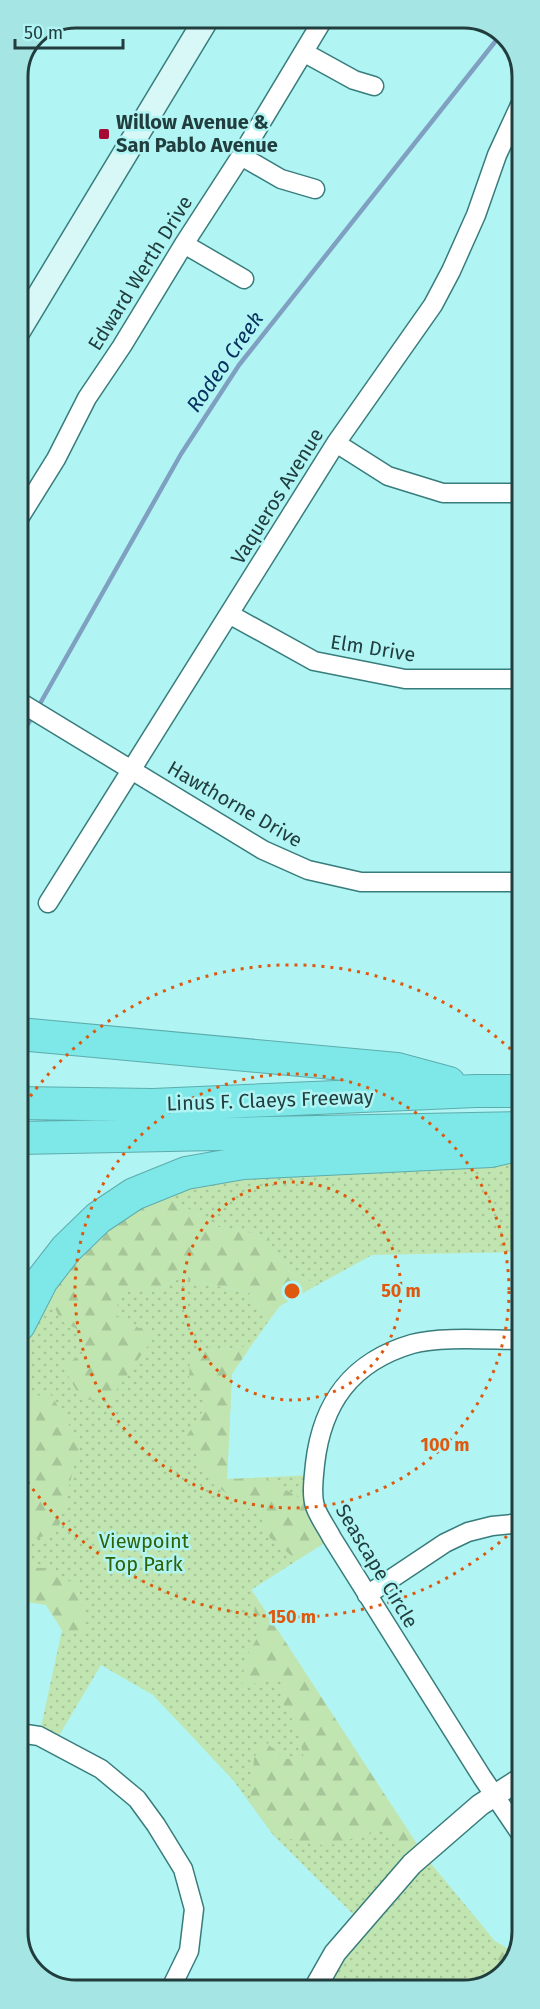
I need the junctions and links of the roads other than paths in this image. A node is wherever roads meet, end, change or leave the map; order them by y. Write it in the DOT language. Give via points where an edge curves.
graph roads {
  1 [pos="198,28"];
  2 [pos="318,29"];
  3 [pos="305,53"];
  4 [pos="374,86"];
  5 [pos="512,122"];
  6 [pos="241,156"];
  7 [pos="315,189"];
  8 [pos="184,244"];
  9 [pos="244,279"];
  10 [pos="28,314"];
  11 [pos="336,443"];
  12 [pos="512,493"];
  13 [pos="28,504"];
  14 [pos="229,614"];
  15 [pos="512,679"];
  16 [pos="28,706"];
  17 [pos="131,770"];
  18 [pos="512,882"];
  19 [pos="48,903"];
  20 [pos="28,1035"];
  21 [pos="512,1090"];
  22 [pos="476,1091"];
  23 [pos="28,1103"];
  24 [pos="512,1128"];
  25 [pos="28,1138"];
  26 [pos="512,1146"];
  27 [pos="28,1307"];
  28 [pos="512,1340"];
  29 [pos="512,1524"];
  30 [pos="367,1595"];
  31 [pos="28,1734"];
  32 [pos="512,1784"];
  33 [pos="494,1796"];
  34 [pos="512,1822"];
  35 [pos="175,1980"];
  36 [pos="320,1980"];
  1 -- 10 [label="main road"];
  2 -- 3 [label="street, Edward Werth Drive"];
  3 -- 4 [label="street" via="354,80"];
  3 -- 6 [label="street, Edward Werth Drive"];
  5 -- 11 [label="street, Vaqueros Avenue" via="452,272 409,342"];
  6 -- 7 [label="street" via="281,179"];
  6 -- 8 [label="street, Edward Werth Drive"];
  8 -- 9 [label="street"];
  8 -- 13 [label="street, Edward Werth Drive" via="87,398"];
  11 -- 12 [label="street" via="388,476 443,493"];
  11 -- 14 [label="street, Vaqueros Avenue"];
  14 -- 15 [label="street, Elm Drive" via="314,662 405,679"];
  14 -- 17 [label="street, Vaqueros Avenue"];
  16 -- 17 [label="street, Hawthorne Drive"];
  17 -- 18 [label="street, Hawthorne Drive" via="263,850 308,870 361,882"];
  17 -- 19 [label="street, Vaqueros Avenue"];
  20 -- 22 [label="highway" via="397,1069"];
  21 -- 22 [label="highway, Linus F. Claeys Freeway"];
  22 -- 23 [label="highway, Linus F. Claeys Freeway" via="153,1105"];
  24 -- 25 [label="highway, Linus F. Claeys Freeway"];
  26 -- 27 [label="highway" via="491,1151 243,1163 186,1173 134,1194 98,1218 66,1249 42,1280"];
  28 -- 30 [label="street, Seascape Circle" via="414,1343 368,1363 339,1391 317,1445 314,1506"];
  29 -- 30 [label="street" via="468,1532"];
  30 -- 33 [label="street, Seascape Circle"];
  31 -- 35 [label="street" via="39,1736 101,1769 137,1799 183,1869 194,1909 189,1951"];
  32 -- 33 [label="street"];
  33 -- 34 [label="street, Seascape Circle"];
  33 -- 36 [label="street" via="412,1864 335,1953"];
}
